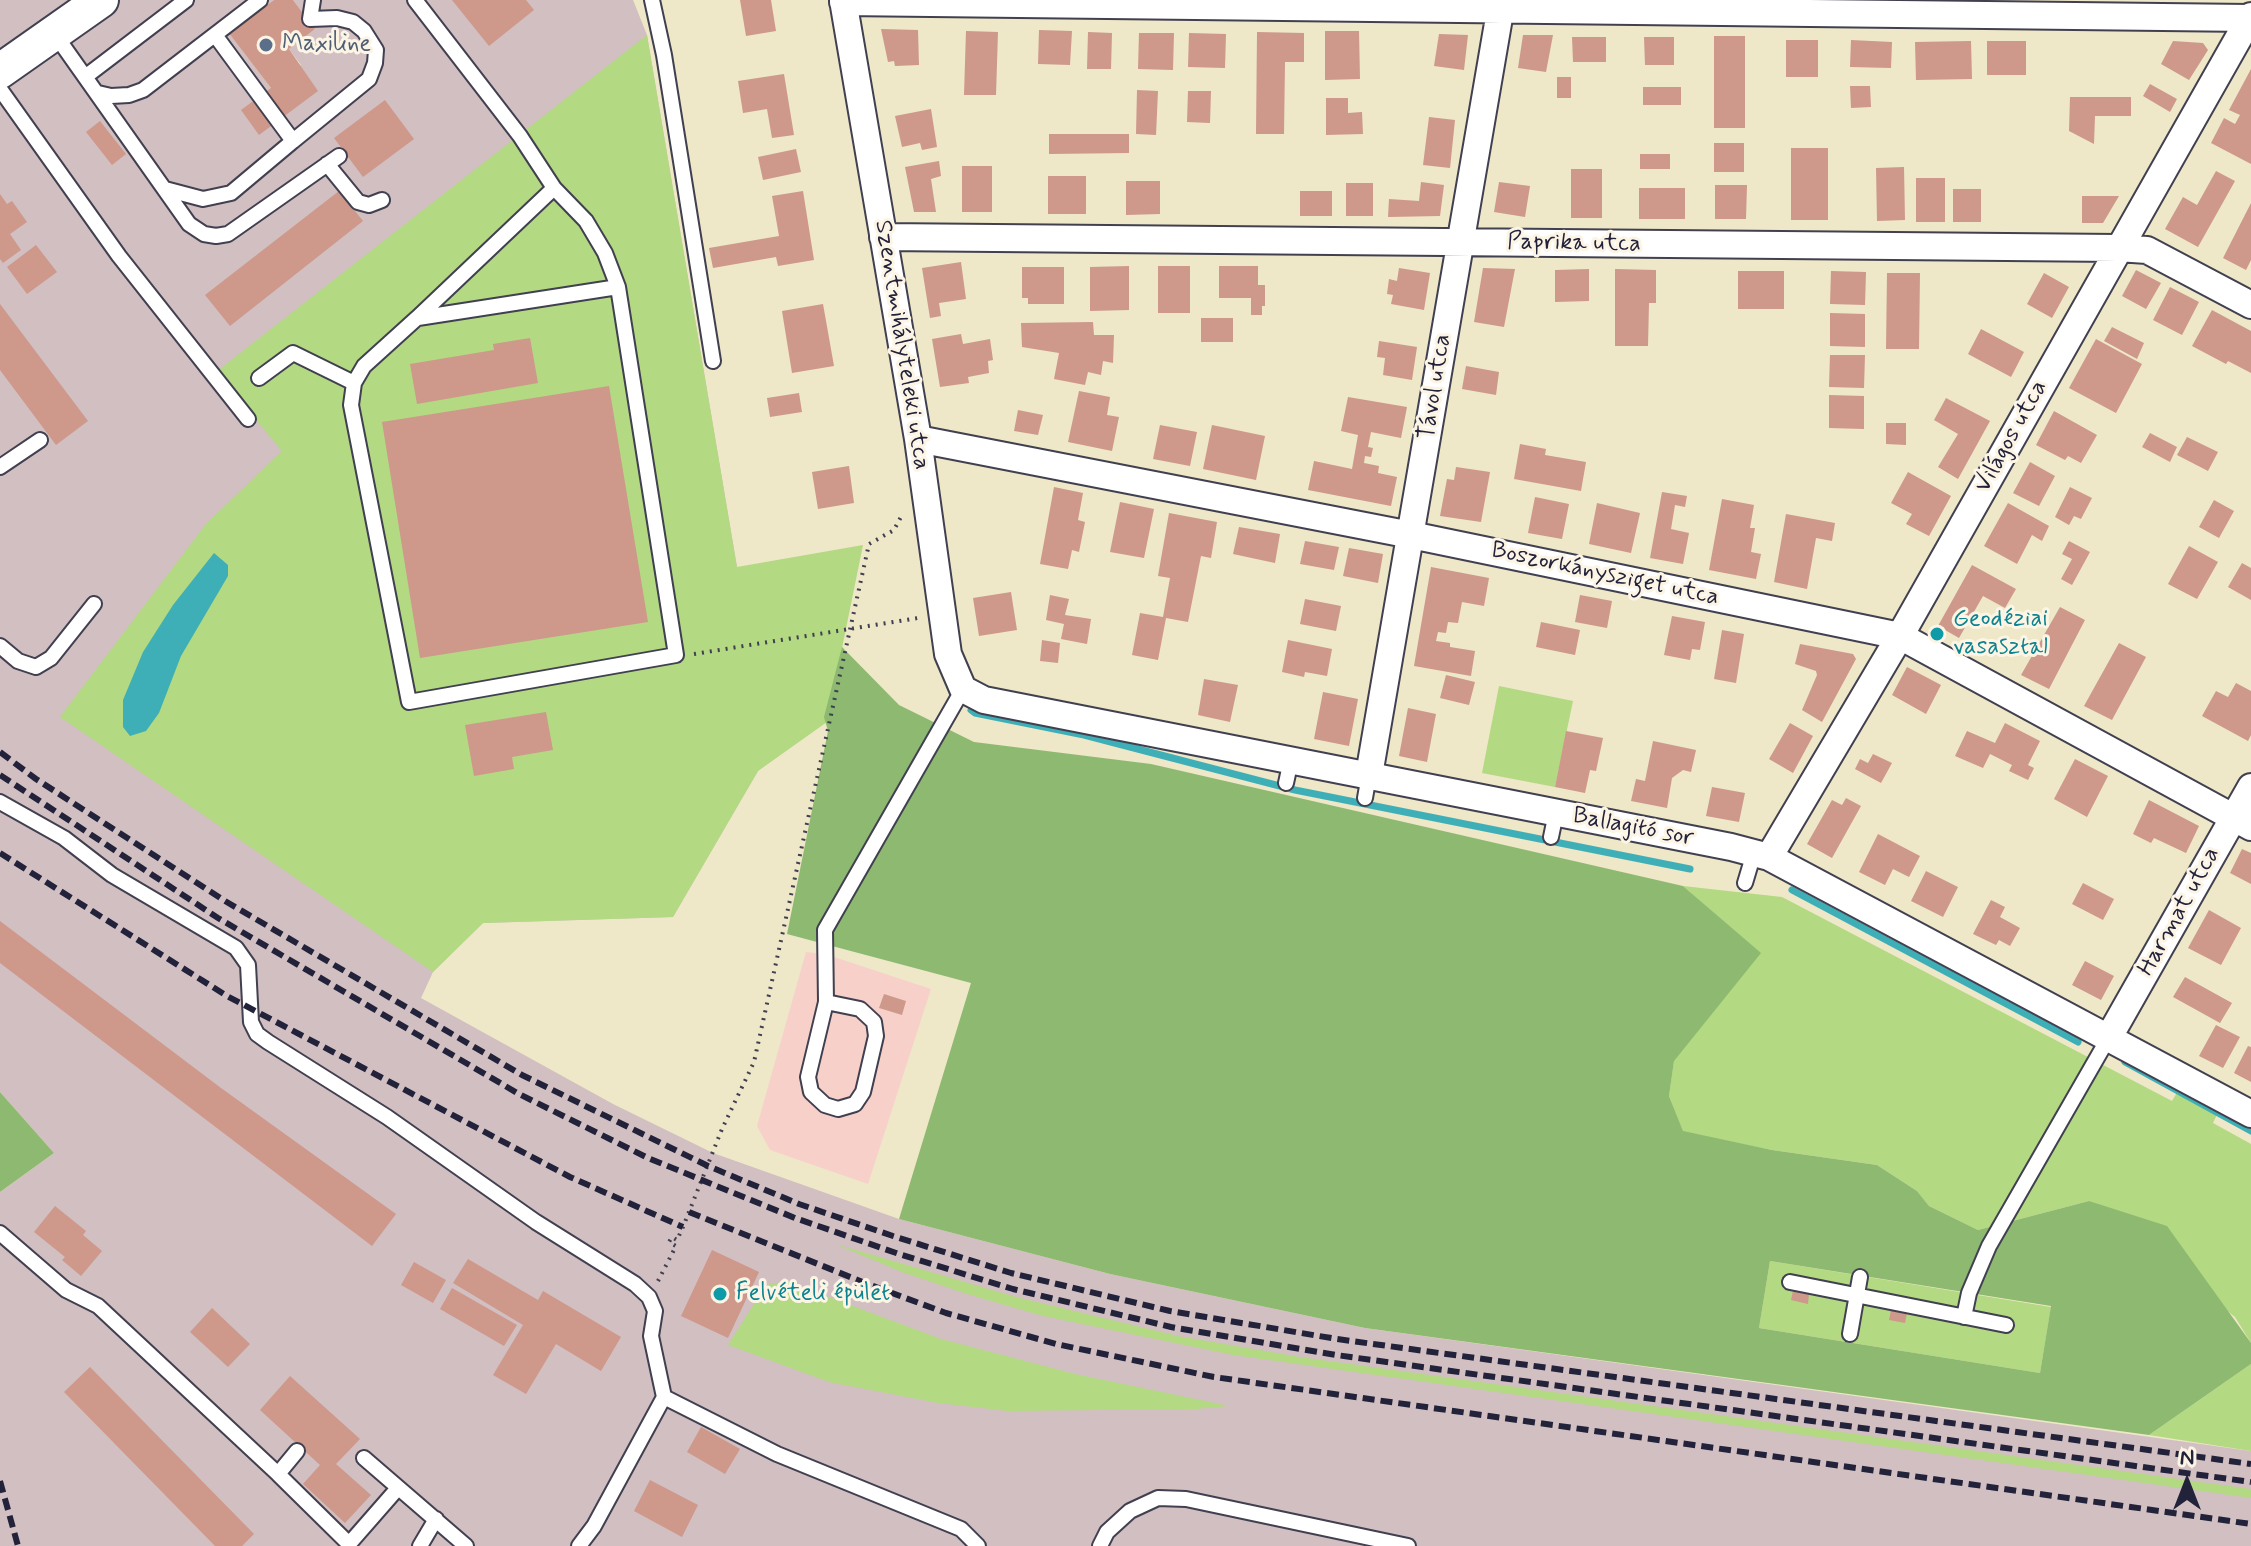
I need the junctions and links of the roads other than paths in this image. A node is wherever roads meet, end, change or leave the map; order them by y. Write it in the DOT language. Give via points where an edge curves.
graph roads {
  1 [pos="101,0"];
  2 [pos="186,0"];
  3 [pos="260,0"];
  4 [pos="313,0"];
  5 [pos="322,0"];
  6 [pos="415,0"];
  7 [pos="652,0"];
  8 [pos="843,1"];
  9 [pos="1501,5"];
  10 [pos="2250,17"];
  11 [pos="337,18"];
  12 [pos="54,33"];
  13 [pos="215,35"];
  14 [pos="237,42"];
  15 [pos="0,71"];
  16 [pos="85,77"];
  17 [pos="0,89"];
  18 [pos="98,93"];
  19 [pos="293,141"];
  20 [pos="554,188"];
  21 [pos="165,189"];
  22 [pos="382,200"];
  23 [pos="883,237"];
  24 [pos="1460,243"];
  25 [pos="2118,248"];
  26 [pos="618,287"];
  27 [pos="2251,305"];
  28 [pos="417,318"];
  29 [pos="713,361"];
  30 [pos="259,378"];
  31 [pos="354,383"];
  32 [pos="248,419"];
  33 [pos="918,439"];
  34 [pos="40,440"];
  35 [pos="0,467"];
  36 [pos="1411,535"];
  37 [pos="94,604"];
  38 [pos="1900,636"];
  39 [pos="0,646"];
  40 [pos="963,689"];
  41 [pos="1367,786"];
  42 [pos="2251,787"];
  43 [pos="0,802"];
  44 [pos="2242,822"];
  45 [pos="1762,855"];
  46 [pos="1745,883"];
  47 [pos="826,1002"];
  48 [pos="2109,1037"];
  49 [pos="2251,1114"];
  50 [pos="0,1233"];
  51 [pos="1860,1277"];
  52 [pos="1790,1282"];
  53 [pos="1856,1296"];
  54 [pos="1964,1317"];
  55 [pos="2006,1325"];
  56 [pos="1850,1334"];
  57 [pos="664,1397"];
  58 [pos="297,1451"];
  59 [pos="364,1458"];
  60 [pos="278,1474"];
  61 [pos="398,1488"];
  62 [pos="436,1519"];
  63 [pos="420,1546"];
  64 [pos="466,1546"];
  65 [pos="579,1546"];
  66 [pos="978,1546"];
  67 [pos="1100,1546"];
  68 [pos="1408,1546"];
  1 -- 12 [label="street"];
  2 -- 16 [label="lane"];
  3 -- 13 [label="lane"];
  4 -- 11 [label="lane" via="310,19"];
  5 -- 11 [label="lane"];
  6 -- 20 [label="lane"];
  7 -- 29 [label="lane"];
  8 -- 9 [label="street"];
  8 -- 23 [label="street, Szentmihályteleki utca"];
  9 -- 10 [label="street"];
  9 -- 24 [label="street, Távol utca"];
  10 -- 25 [label="street, Világos utca"];
  11 -- 19 [label="lane" via="364,31 376,50 375,63 369,79"];
  12 -- 15 [label="street"];
  12 -- 16 [label="lane"];
  13 -- 14 [label="lane"];
  13 -- 18 [label="lane" via="143,90 120,96"];
  13 -- 19 [label="lane"];
  16 -- 18 [label="lane"];
  17 -- 32 [label="lane" via="119,256"];
  18 -- 21 [label="lane"];
  19 -- 21 [label="lane" via="231,193 203,199"];
  20 -- 26 [label="lane" via="586,221"];
  20 -- 28 [label="lane"];
  21 -- 22 [label="lane" via="189,224 216,236 228,234 333,160 358,202"];
  23 -- 24 [label="street, Paprika utca"];
  23 -- 33 [label="street, Szentmihályteleki utca"];
  24 -- 25 [label="street, Paprika utca"];
  24 -- 36 [label="street, Távol utca"];
  25 -- 27 [label="street, Paprika utca" via="2147,250"];
  25 -- 38 [label="street, Világos utca"];
  26 -- 28 [label="lane"];
  26 -- 31 [label="lane" via="676,655 409,702 351,405"];
  28 -- 31 [label="lane" via="364,366"];
  30 -- 31 [label="lane" via="293,353"];
  33 -- 36 [label="street, Boszorkánysziget utca"];
  33 -- 40 [label="street, Szentmihályteleki utca" via="948,654"];
  34 -- 35 [label="lane"];
  36 -- 38 [label="street, Boszorkánysziget utca"];
  36 -- 41 [label="street, Távol utca"];
  37 -- 39 [label="lane" via="51,658 36,667"];
  38 -- 44 [label="street, Boszorkánysziget utca"];
  38 -- 45 [label="street, Világos utca"];
  40 -- 41 [label="street, Ballagitó sor" via="984,700 1085,725"];
  40 -- 47 [label="lane" via="825,930"];
  41 -- 45 [label="street, Ballagitó sor" via="1553,825"];
  42 -- 44 [label="street, Harmat utca"];
  43 -- 57 [label="lane" via="236,948 248,965 251,1022 257,1034 635,1284 655,1311 651,1336"];
  44 -- 48 [label="street, Harmat utca"];
  45 -- 46 [label="lane"];
  45 -- 48 [label="street, Ballagitó sor"];
  47 -- 47 [label="lane" via="808,1077 811,1092 838,1109 855,1104 863,1092 876,1036 874,1022 860,1009"];
  48 -- 49 [label="street, Ballagitó sor"];
  48 -- 54 [label="lane" via="1989,1246"];
  50 -- 60 [label="lane" via="66,1290 98,1306"];
  51 -- 53 [label="lane"];
  52 -- 53 [label="lane"];
  53 -- 54 [label="lane" via="1943,1320"];
  53 -- 56 [label="lane"];
  54 -- 55 [label="lane"];
  57 -- 65 [label="lane"];
  57 -- 66 [label="lane" via="777,1454 961,1529"];
  58 -- 60 [label="lane"];
  59 -- 61 [label="lane"];
  60 -- 61 [label="lane" via="349,1544"];
  61 -- 62 [label="lane"];
  62 -- 63 [label="lane"];
  62 -- 64 [label="lane"];
  67 -- 68 [label="lane" via="1130,1511 1158,1498 1186,1499"];
}
